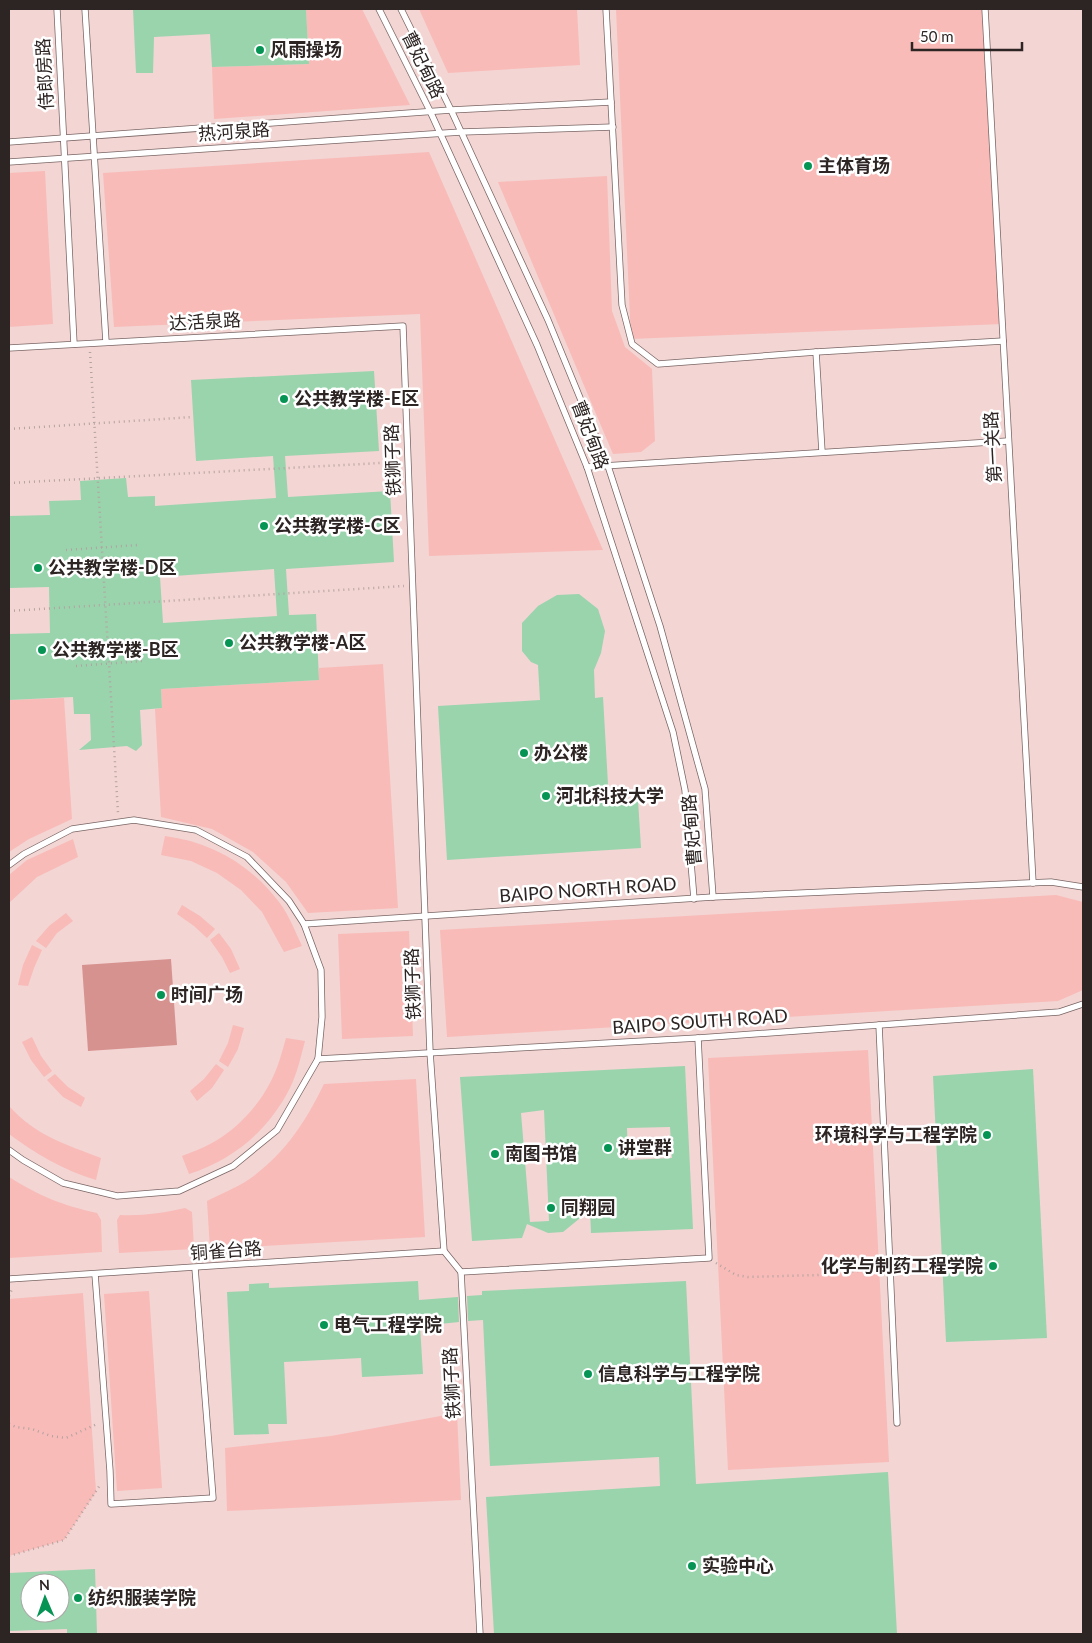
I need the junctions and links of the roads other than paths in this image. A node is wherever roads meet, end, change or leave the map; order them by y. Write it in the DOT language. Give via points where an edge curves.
graph roads {
  1 [pos="56,9"];
  2 [pos="85,9"];
  3 [pos="379,9"];
  4 [pos="402,9"];
  5 [pos="606,9"];
  6 [pos="985,9"];
  7 [pos="611,102"];
  8 [pos="451,110"];
  9 [pos="430,112"];
  10 [pos="613,127"];
  11 [pos="461,132"];
  12 [pos="440,134"];
  13 [pos="93,136"];
  14 [pos="62,138"];
  15 [pos="9,142"];
  16 [pos="94,157"];
  17 [pos="63,159"];
  18 [pos="9,162"];
  19 [pos="403,326"];
  20 [pos="1003,341"];
  21 [pos="106,342"];
  22 [pos="74,344"];
  23 [pos="9,348"];
  24 [pos="816,352"];
  25 [pos="1008,441"];
  26 [pos="822,452"];
  27 [pos="608,466"];
  28 [pos="587,467"];
  29 [pos="9,865"];
  30 [pos="1033,883"];
  31 [pos="1083,886"];
  32 [pos="713,897"];
  33 [pos="694,898"];
  34 [pos="425,916"];
  35 [pos="304,924"];
  36 [pos="1083,1004"];
  37 [pos="879,1025"];
  38 [pos="698,1038"];
  39 [pos="430,1052"];
  40 [pos="318,1059"];
  41 [pos="9,1150"];
  42 [pos="444,1251"];
  43 [pos="195,1268"];
  44 [pos="461,1272"];
  45 [pos="95,1274"];
  46 [pos="9,1279"];
  47 [pos="897,1423"];
  48 [pos="480,1634"];
  1 -- 14 [label="lane, 侍郎房路"];
  2 -- 13 [label="lane"];
  3 -- 9 [label="lane, 曹妃甸路"];
  4 -- 8 [label="lane, 曹妃甸路"];
  5 -- 7 [label="lane"];
  6 -- 20 [label="lane, 第一关路"];
  7 -- 8 [label="lane, 热河泉路"];
  7 -- 10 [label="lane"];
  8 -- 9 [label="lane, 热河泉路"];
  8 -- 11 [label="lane, 曹妃甸路"];
  9 -- 12 [label="lane, 曹妃甸路"];
  9 -- 13 [label="lane, 热河泉路"];
  10 -- 11 [label="lane, 热河泉路"];
  10 -- 24 [label="lane" via="622,305 632,344 658,364"];
  11 -- 12 [label="lane, 热河泉路"];
  11 -- 27 [label="lane, 曹妃甸路" via="548,320"];
  12 -- 16 [label="lane, 热河泉路"];
  12 -- 28 [label="lane, 曹妃甸路" via="537,345"];
  13 -- 14 [label="lane, 热河泉路"];
  13 -- 16 [label="lane"];
  14 -- 15 [label="lane, 热河泉路"];
  14 -- 17 [label="lane, 侍郎房路"];
  16 -- 17 [label="lane, 热河泉路"];
  16 -- 21 [label="lane"];
  17 -- 18 [label="lane, 热河泉路"];
  17 -- 22 [label="lane, 侍郎房路"];
  19 -- 21 [label="lane, 达活泉路"];
  19 -- 34 [label="lane, 铁狮子路"];
  20 -- 24 [label="lane"];
  20 -- 25 [label="lane, 第一关路"];
  21 -- 22 [label="lane, 达活泉路"];
  22 -- 23 [label="lane, 达活泉路"];
  24 -- 26 [label="lane"];
  25 -- 26 [label="lane"];
  25 -- 30 [label="lane, 第一关路"];
  26 -- 27 [label="lane"];
  27 -- 28 [label="lane"];
  27 -- 32 [label="lane, 曹妃甸路" via="660,626 705,789"];
  28 -- 33 [label="lane, 曹妃甸路" via="673,732 685,790"];
  29 -- 35 [label="lane" via="72,829 134,820 196,830 248,857 289,901"];
  30 -- 31 [label="lane, BAIPO NORTH ROAD"];
  30 -- 32 [label="lane, BAIPO NORTH ROAD"];
  32 -- 33 [label="lane, BAIPO NORTH ROAD"];
  33 -- 34 [label="lane, BAIPO NORTH ROAD"];
  34 -- 35 [label="lane, BAIPO NORTH ROAD"];
  34 -- 39 [label="lane, 铁狮子路"];
  35 -- 40 [label="lane" via="321,970 322,1017"];
  36 -- 37 [label="lane, BAIPO SOUTH ROAD" via="1059,1012"];
  37 -- 38 [label="lane, BAIPO SOUTH ROAD"];
  37 -- 47 [label="lane"];
  38 -- 39 [label="lane, BAIPO SOUTH ROAD"];
  38 -- 44 [label="lane" via="709,1258"];
  39 -- 40 [label="lane, BAIPO SOUTH ROAD"];
  39 -- 42 [label="lane, 铁狮子路"];
  40 -- 41 [label="lane" via="277,1130 233,1166 179,1191 116,1196 63,1183"];
  42 -- 43 [label="lane, 铜雀台路"];
  42 -- 44 [label="lane"];
  43 -- 45 [label="lane, 铜雀台路"];
  43 -- 45 [label="lane" via="213,1498 111,1504"];
  44 -- 48 [label="lane, 铁狮子路"];
  45 -- 46 [label="lane, 铜雀台路"];
}
